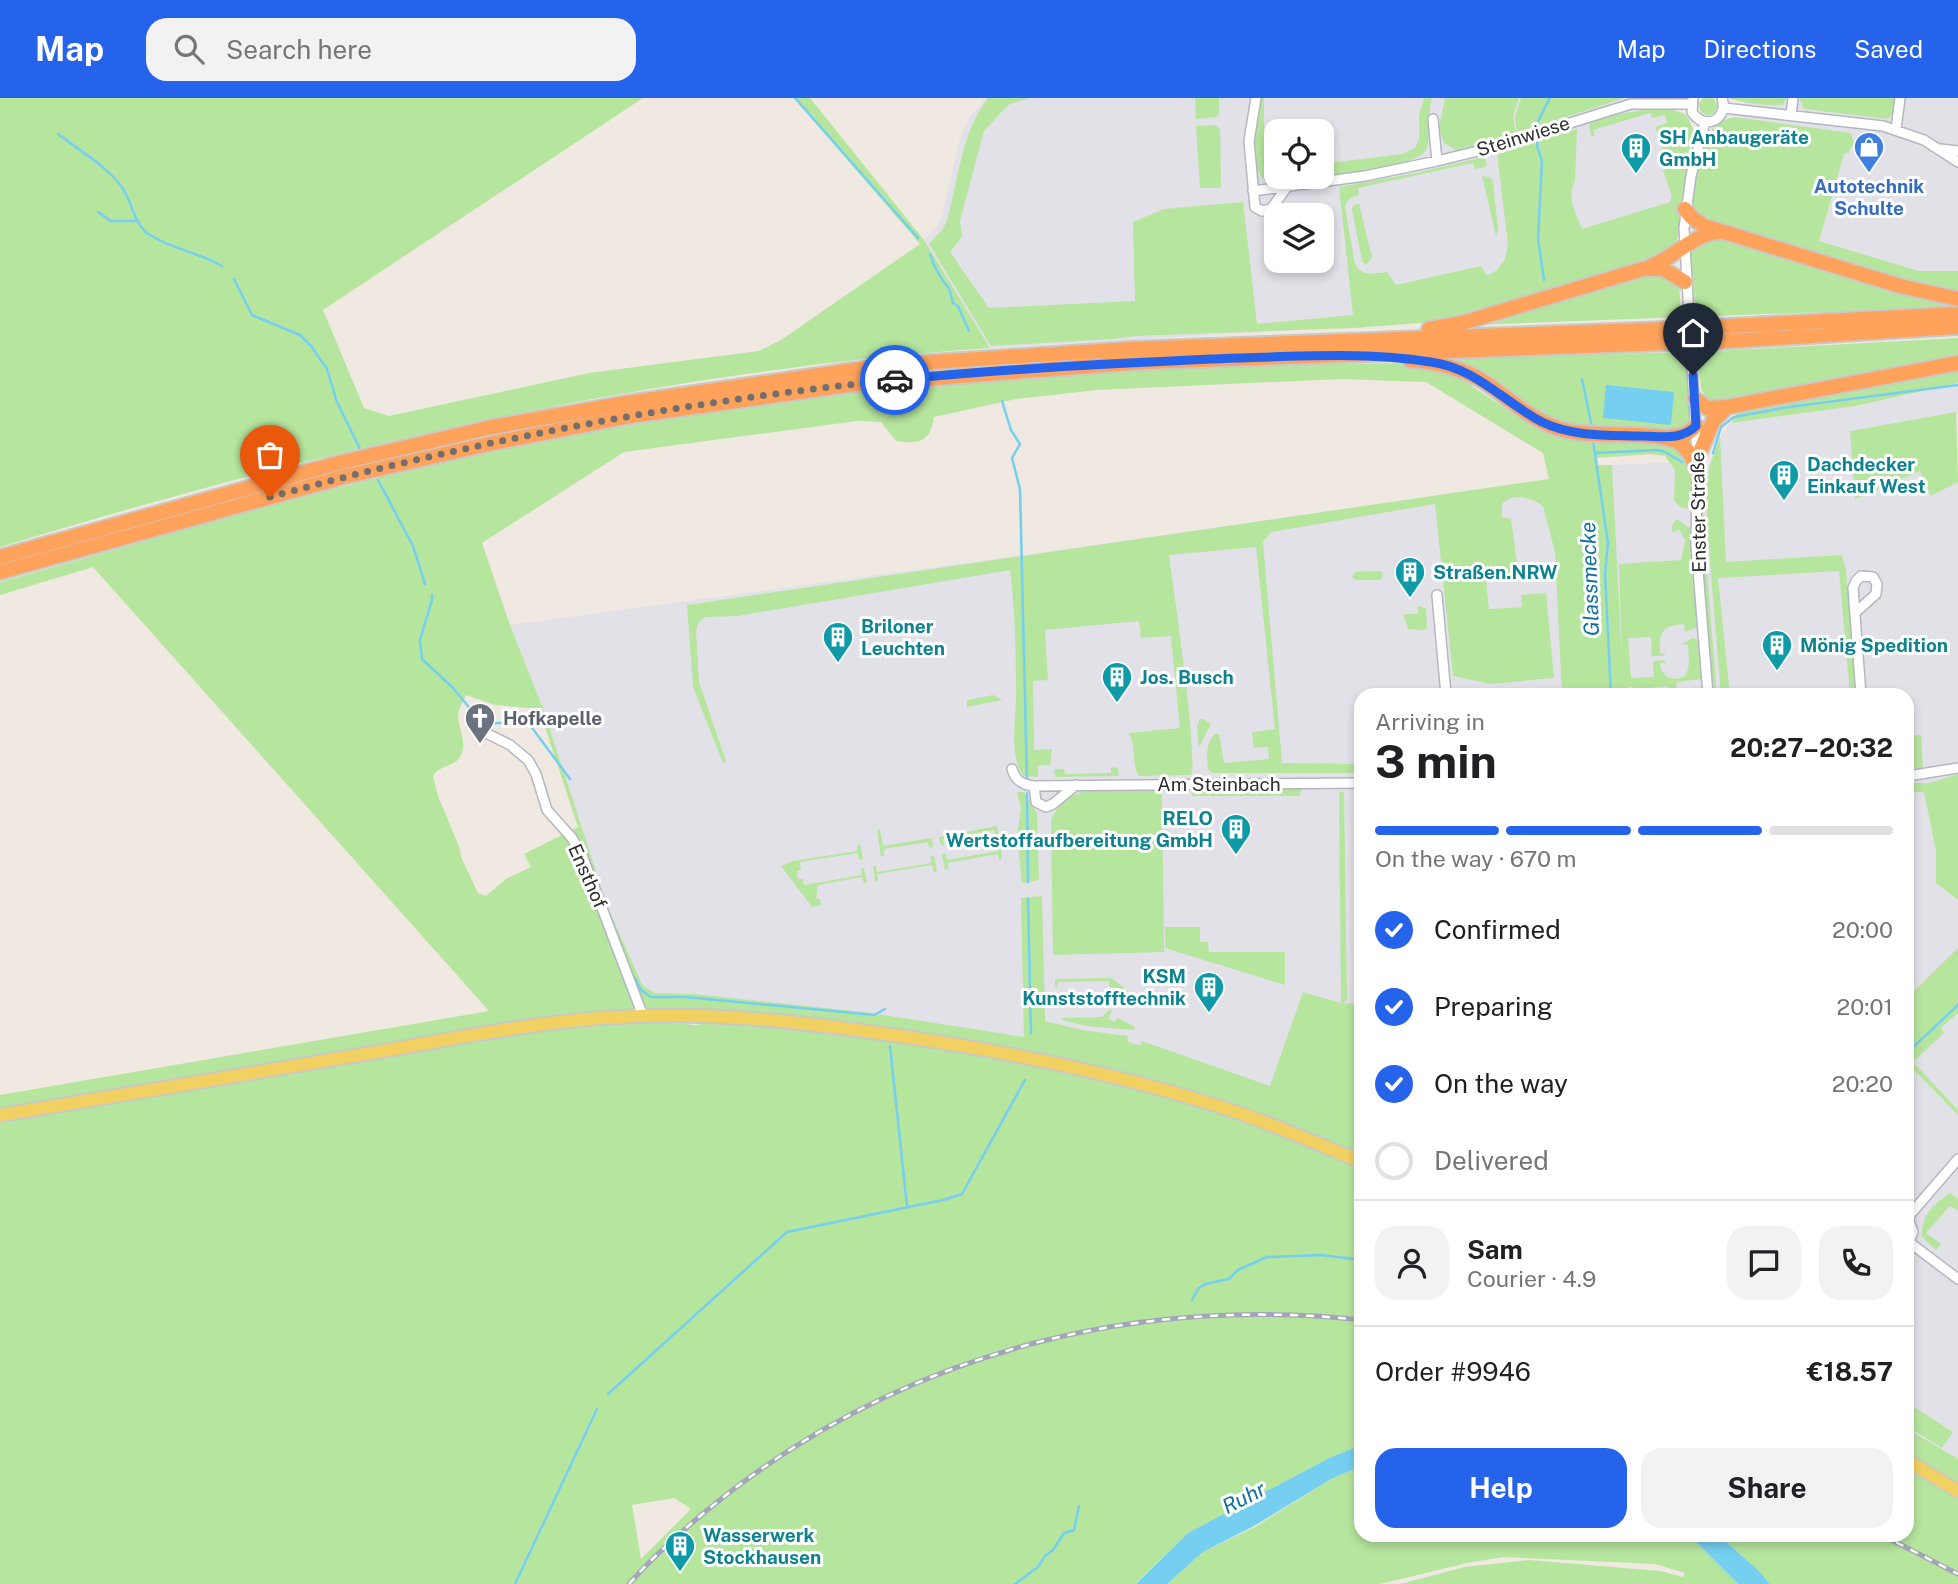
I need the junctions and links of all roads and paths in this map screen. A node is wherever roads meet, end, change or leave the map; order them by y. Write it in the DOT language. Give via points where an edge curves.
graph roads {
  1 [pos="1256,98"];
  2 [pos="1793,98"];
  3 [pos="1899,98"];
  4 [pos="1692,101"];
  5 [pos="1723,103"];
  6 [pos="1791,115"];
  7 [pos="1433,119"];
  8 [pos="1705,122"];
  9 [pos="1896,130"];
  10 [pos="1939,149"];
  11 [pos="1958,151"];
  12 [pos="1437,161"];
  13 [pos="1958,162"];
  14 [pos="1334,180"];
  15 [pos="1270,189"];
  16 [pos="1286,189"];
  17 [pos="1253,191"];
  18 [pos="1685,209"];
  19 [pos="1724,232"];
  20 [pos="1683,248"];
  21 [pos="1643,269"];
  22 [pos="1685,282"];
  23 [pos="1958,299"];
  24 [pos="1958,314"];
  25 [pos="1958,327"];
  26 [pos="1711,334"];
  27 [pos="1326,347"];
  28 [pos="1958,363"];
  29 [pos="917,371"];
  30 [pos="1695,399"];
  31 [pos="1727,407"];
  32 [pos="1696,426"];
  33 [pos="1666,437"];
  34 [pos="1697,464"];
  35 [pos="0,557"];
  36 [pos="0,572"];
  37 [pos="1437,595"];
  38 [pos="1856,612"];
  39 [pos="1445,688"];
  40 [pos="1708,688"];
  41 [pos="1861,688"];
  42 [pos="478,729"];
  43 [pos="1958,768"];
  44 [pos="1012,769"];
  45 [pos="1914,775"];
  46 [pos="1354,783"];
  47 [pos="1077,785"];
  48 [pos="1034,786"];
  49 [pos="643,1016"];
  50 [pos="0,1115"];
  51 [pos="1354,1159"];
  52 [pos="1958,1159"];
  53 [pos="1914,1210"];
  54 [pos="1914,1247"];
  55 [pos="1958,1279"];
  56 [pos="1914,1465"];
  57 [pos="1958,1491"];
  1 -- 17 [label="street" via="1249,141"];
  2 -- 6 [label="street"];
  3 -- 9 [label="street"];
  4 -- 8 [label="street" via="1695,117"];
  4 -- 12 [label="street, Steinwiese" via="1631,104"];
  5 -- 6 [label="street"];
  5 -- 8 [label="street" via="1716,120"];
  6 -- 9 [label="street"];
  7 -- 12 [label="street"];
  8 -- 18 [label="street, Enster Straße"];
  9 -- 10 [label="street"];
  10 -- 11 [label="street"];
  10 -- 13 [label="street"];
  12 -- 14 [label="street, Steinwiese"];
  15 -- 17 [label="street, Steinwiese"];
  16 -- 17 [label="street" via="1267,212 1255,207"];
  18 -- 19 [label="highway" via="1698,223"];
  18 -- 20 [label="street, Enster Straße"];
  19 -- 20 [label="highway" via="1707,234"];
  19 -- 23 [label="highway"];
  20 -- 21 [label="highway"];
  20 -- 22 [label="street, Enster Straße"];
  21 -- 22 [label="highway" via="1663,270"];
  21 -- 27 [label="highway" via="1462,323"];
  22 -- 30 [label="street, Enster Straße"];
  24 -- 26 [label="highway"];
  25 -- 26 [label="highway"];
  26 -- 27 [label="highway, bridge"];
  27 -- 29 [label="highway" via="1131,349"];
  27 -- 33 [label="highway" via="1447,366 1486,383 1544,423 1566,430"];
  28 -- 31 [label="highway"];
  29 -- 35 [label="highway" via="853,370 492,427 338,463"];
  29 -- 36 [label="highway" via="631,416 493,443 343,477"];
  30 -- 31 [label="highway" via="1707,408"];
  30 -- 32 [label="street, Enster Straße"];
  31 -- 34 [label="highway" via="1713,421"];
  32 -- 33 [label="highway" via="1685,435"];
  32 -- 34 [label="street, Enster Straße"];
  33 -- 34 [label="highway" via="1686,449"];
  34 -- 40 [label="street, Enster Straße" via="1696,545"];
  37 -- 39 [label="street"];
  38 -- 41 [label="street"];
  42 -- 49 [label="street, Ensthof" via="510,745 532,767 547,810 583,858"];
  43 -- 45 [label="street"];
  44 -- 48 [label="street" via="1022,783"];
  46 -- 47 [label="street, Am Steinbach"];
  47 -- 48 [label="street, Am Steinbach"];
  47 -- 48 [label="street" via="1045,807 1037,802"];
  49 -- 50 [label="main road" via="525,1027"];
  49 -- 51 [label="main road" via="828,1026 1023,1056 1188,1097"];
  52 -- 53 [label="street"];
  54 -- 55 [label="street"];
  56 -- 57 [label="main road"];
}
